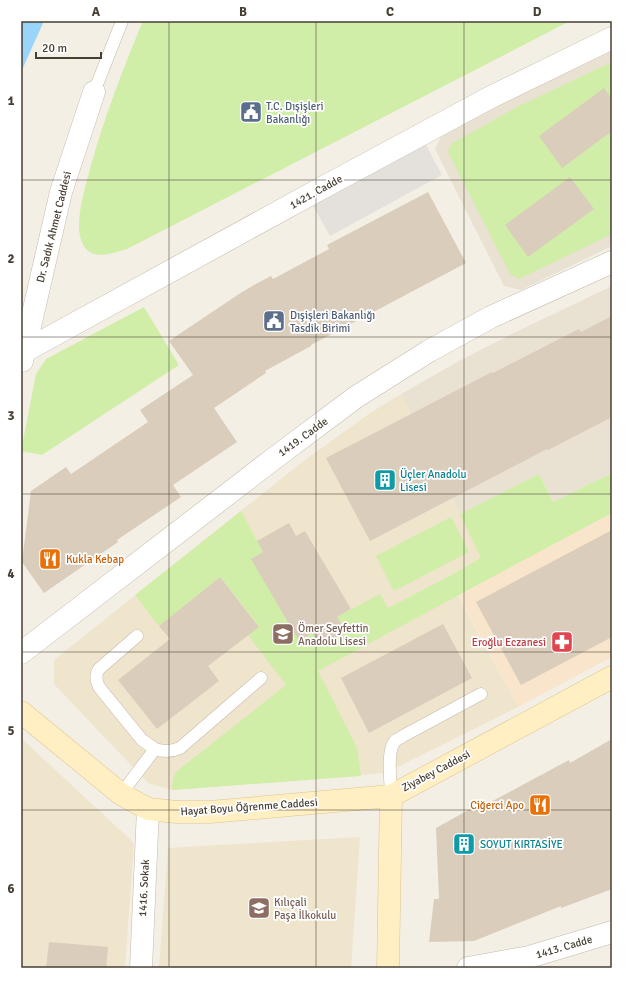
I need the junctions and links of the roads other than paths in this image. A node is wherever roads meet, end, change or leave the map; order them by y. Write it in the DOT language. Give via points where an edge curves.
graph roads {
  1 [pos="122,21"];
  2 [pos="612,38"];
  3 [pos="94,92"];
  4 [pos="612,262"];
  5 [pos="22,358"];
  6 [pos="137,636"];
  7 [pos="21,653"];
  8 [pos="612,677"];
  9 [pos="261,678"];
  10 [pos="481,694"];
  11 [pos="21,712"];
  12 [pos="155,749"];
  13 [pos="121,794"];
  14 [pos="391,796"];
  15 [pos="148,809"];
  16 [pos="612,932"];
  17 [pos="141,968"];
  18 [pos="388,968"];
  19 [pos="468,968"];
  1 -- 3 [label="lane"];
  2 -- 5 [label="street, 1421. Cadde" via="489,98 322,188"];
  3 -- 5 [label="street, Dr. Sadık Ahmet Caddesi" via="61,192"];
  4 -- 7 [label="street, 1419. Cadde" via="491,316 428,351 356,397"];
  6 -- 12 [label="lane" via="99,669 96,679 99,687 142,740"];
  8 -- 14 [label="main road, Ziyabey Caddesi"];
  9 -- 12 [label="lane" via="180,748 168,751"];
  10 -- 14 [label="lane" via="395,742 389,756"];
  11 -- 13 [label="main road, Hayat Boyu Öğrenme Caddesi"];
  12 -- 13 [label="lane"];
  13 -- 15 [label="main road, Hayat Boyu Öğrenme Caddesi"];
  14 -- 15 [label="main road, Hayat Boyu Öğrenme Caddesi" via="210,812"];
  14 -- 18 [label="main road, Ziyabey Caddesi"];
  15 -- 17 [label="street, 1416. Sokak"];
  16 -- 19 [label="street, 1413. Cadde" via="529,957"];
}
